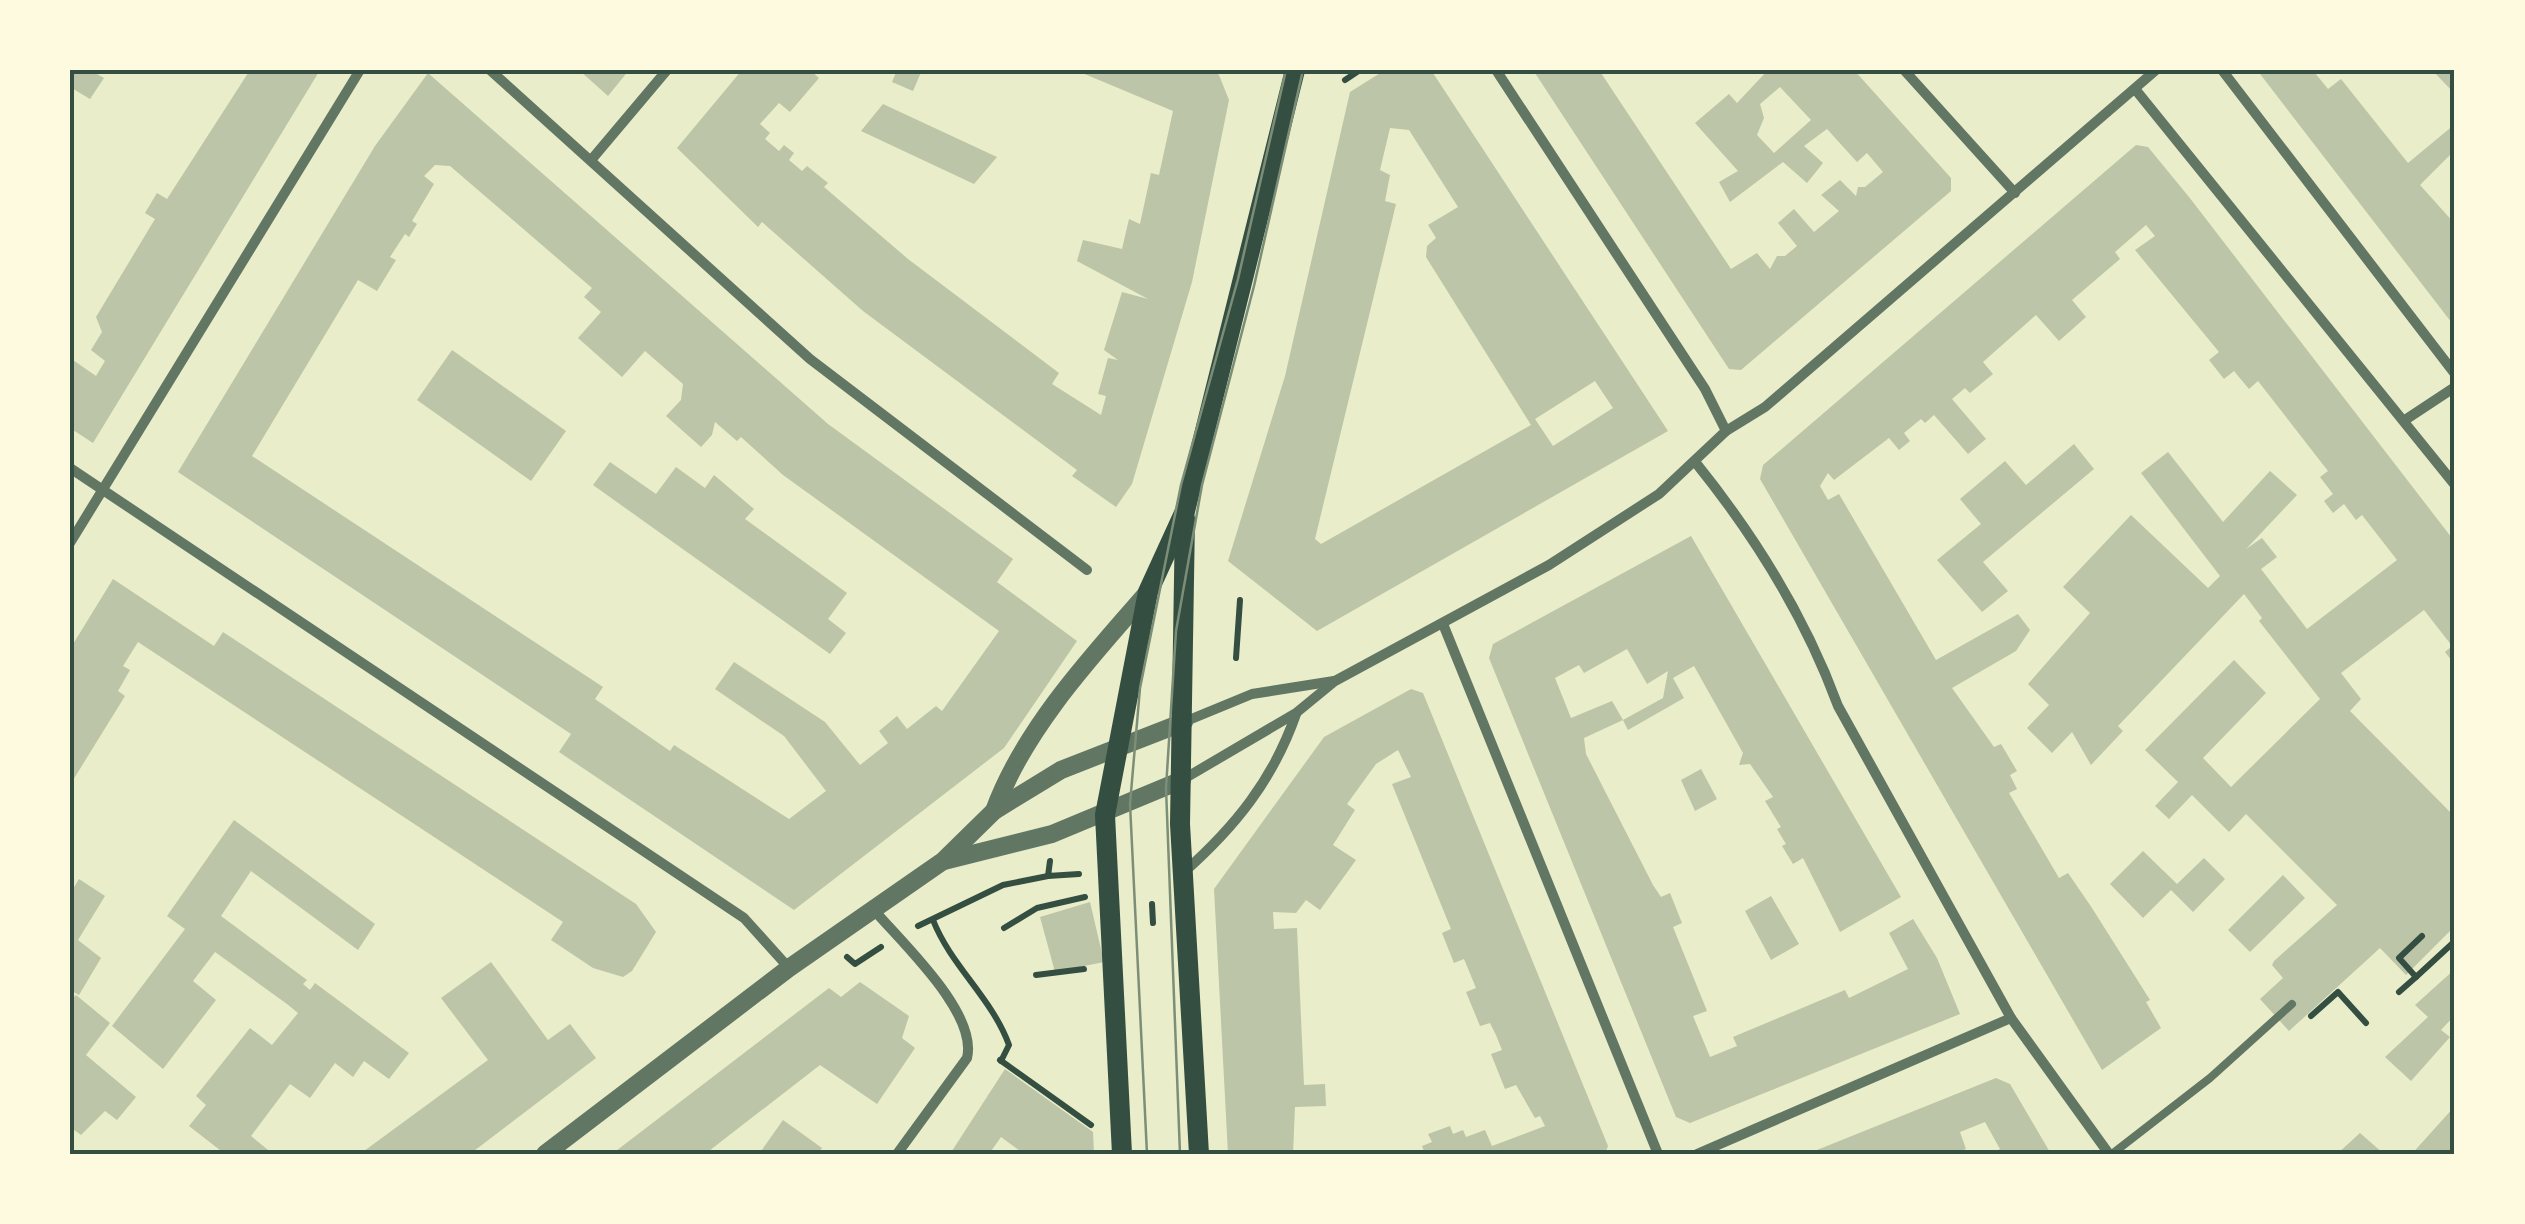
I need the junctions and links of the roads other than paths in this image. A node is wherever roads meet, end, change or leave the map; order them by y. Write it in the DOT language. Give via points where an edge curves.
graph roads {
  1 [pos="360,70"];
  2 [pos="490,70"];
  3 [pos="667,70"];
  4 [pos="1294,70"];
  5 [pos="1496,70"];
  6 [pos="1904,70"];
  7 [pos="2156,70"];
  8 [pos="2222,70"];
  9 [pos="2134,89"];
  10 [pos="592,159"];
  11 [pos="2015,193"];
  12 [pos="2455,374"];
  13 [pos="2455,387"];
  14 [pos="2405,420"];
  15 [pos="1726,431"];
  16 [pos="1696,463"];
  17 [pos="70,468"];
  18 [pos="2455,485"];
  19 [pos="103,489"];
  20 [pos="1185,511"];
  21 [pos="70,543"];
  22 [pos="1086,570"];
  23 [pos="1148,592"];
  24 [pos="1443,624"];
  25 [pos="1335,680"];
  26 [pos="1296,713"];
  27 [pos="1184,722"];
  28 [pos="1118,748"];
  29 [pos="1182,780"];
  30 [pos="994,811"];
  31 [pos="1105,815"];
  32 [pos="943,862"];
  33 [pos="1183,874"];
  34 [pos="874,910"];
  35 [pos="789,968"];
  36 [pos="2292,1004"];
  37 [pos="2012,1018"];
  38 [pos="545,1154"];
  39 [pos="897,1154"];
  40 [pos="1122,1154"];
  41 [pos="1199,1154"];
  42 [pos="1658,1154"];
  43 [pos="1698,1154"];
  44 [pos="2111,1154"];
  1 -- 19 [label="street"];
  2 -- 10 [label="street"];
  3 -- 10 [label="street"];
  4 -- 20 [label="main road"];
  5 -- 15 [label="street" via="1706,389"];
  6 -- 11 [label="street"];
  7 -- 9 [label="street"];
  8 -- 12 [label="street"];
  9 -- 11 [label="street"];
  9 -- 14 [label="street"];
  10 -- 22 [label="street" via="810,358"];
  11 -- 15 [label="street" via="1765,407"];
  13 -- 14 [label="street"];
  14 -- 18 [label="street"];
  15 -- 16 [label="street"];
  16 -- 24 [label="street" via="1549,565"];
  16 -- 37 [label="street" via="1731,506 1819,655 1838,706"];
  17 -- 19 [label="street"];
  19 -- 21 [label="street"];
  19 -- 35 [label="street" via="744,918"];
  20 -- 23 [label="main road"];
  20 -- 27 [label="main road"];
  23 -- 28 [label="main road"];
  23 -- 30 [label="street" via="1099,647 1008,773"];
  24 -- 25 [label="street"];
  24 -- 42 [label="street"];
  25 -- 26 [label="street"];
  25 -- 27 [label="street" via="1252,694"];
  26 -- 29 [label="street"];
  26 -- 33 [label="street" via="1280,760 1246,810"];
  27 -- 28 [label="street"];
  27 -- 29 [label="main road"];
  28 -- 30 [label="street" via="1061,770"];
  28 -- 31 [label="main road"];
  29 -- 31 [label="street"];
  29 -- 33 [label="main road"];
  30 -- 32 [label="street"];
  31 -- 32 [label="street"];
  31 -- 40 [label="main road"];
  32 -- 34 [label="street"];
  33 -- 41 [label="main road"];
  34 -- 35 [label="street"];
  34 -- 39 [label="street" via="960,1012 970,1044 967,1058"];
  35 -- 38 [label="street"];
  36 -- 44 [label="lane"];
  37 -- 43 [label="street"];
  37 -- 44 [label="street"];
}
